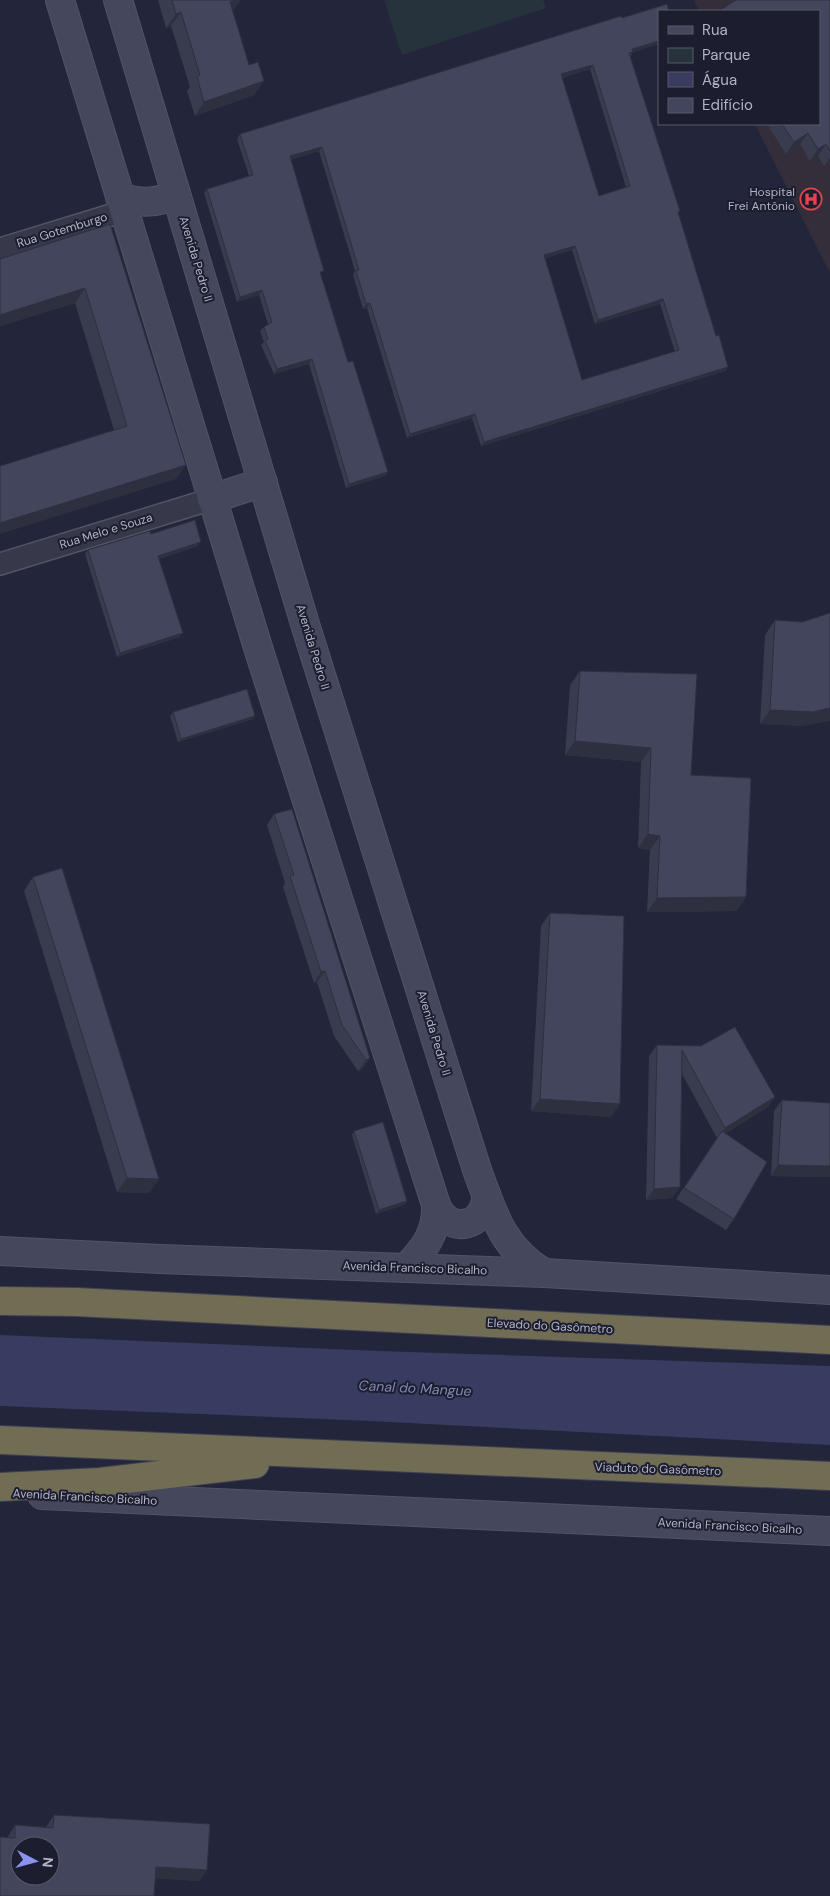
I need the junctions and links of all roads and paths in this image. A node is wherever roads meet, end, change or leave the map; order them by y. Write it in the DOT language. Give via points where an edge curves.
graph roads {
  1 [pos="60,0"];
  2 [pos="118,0"];
  3 [pos="176,195"];
  4 [pos="122,204"];
  5 [pos="0,249"];
  6 [pos="263,482"];
  7 [pos="212,499"];
  8 [pos="0,564"];
  9 [pos="486,1194"];
  10 [pos="436,1205"];
  11 [pos="0,1250"];
  12 [pos="406,1268"];
  13 [pos="544,1273"];
  14 [pos="830,1290"];
  15 [pos="0,1301"];
  16 [pos="830,1340"];
  17 [pos="0,1440"];
  18 [pos="313,1455"];
  19 [pos="830,1476"];
  20 [pos="0,1487"];
  21 [pos="0,1493"];
  22 [pos="830,1531"];
  1 -- 4 [label="street"];
  2 -- 3 [label="street, Avenida Pedro II"];
  3 -- 4 [label="street" via="152,202"];
  3 -- 6 [label="street, Avenida Pedro II"];
  4 -- 5 [label="street, Rua Gotemburgo"];
  4 -- 7 [label="street"];
  6 -- 7 [label="street"];
  6 -- 9 [label="street, Avenida Pedro II"];
  7 -- 8 [label="street, Rua Melo e Souza"];
  7 -- 10 [label="street"];
  9 -- 10 [label="street" via="480,1216 463,1224 444,1218"];
  9 -- 13 [label="street, Avenida Pedro II" via="509,1244 526,1262"];
  10 -- 12 [label="street" via="431,1238"];
  11 -- 12 [label="street, Avenida Francisco Bicalho"];
  12 -- 13 [label="street, Avenida Francisco Bicalho"];
  13 -- 14 [label="street, Avenida Francisco Bicalho"];
  15 -- 16 [label="highway, Elevado do Gasômetro" via="76,1302"];
  17 -- 18 [label="highway"];
  18 -- 19 [label="highway, Viaduto do Gasômetro"];
  18 -- 20 [label="highway" via="234,1468 100,1482"];
  21 -- 22 [label="street, Avenida Francisco Bicalho"];
}
